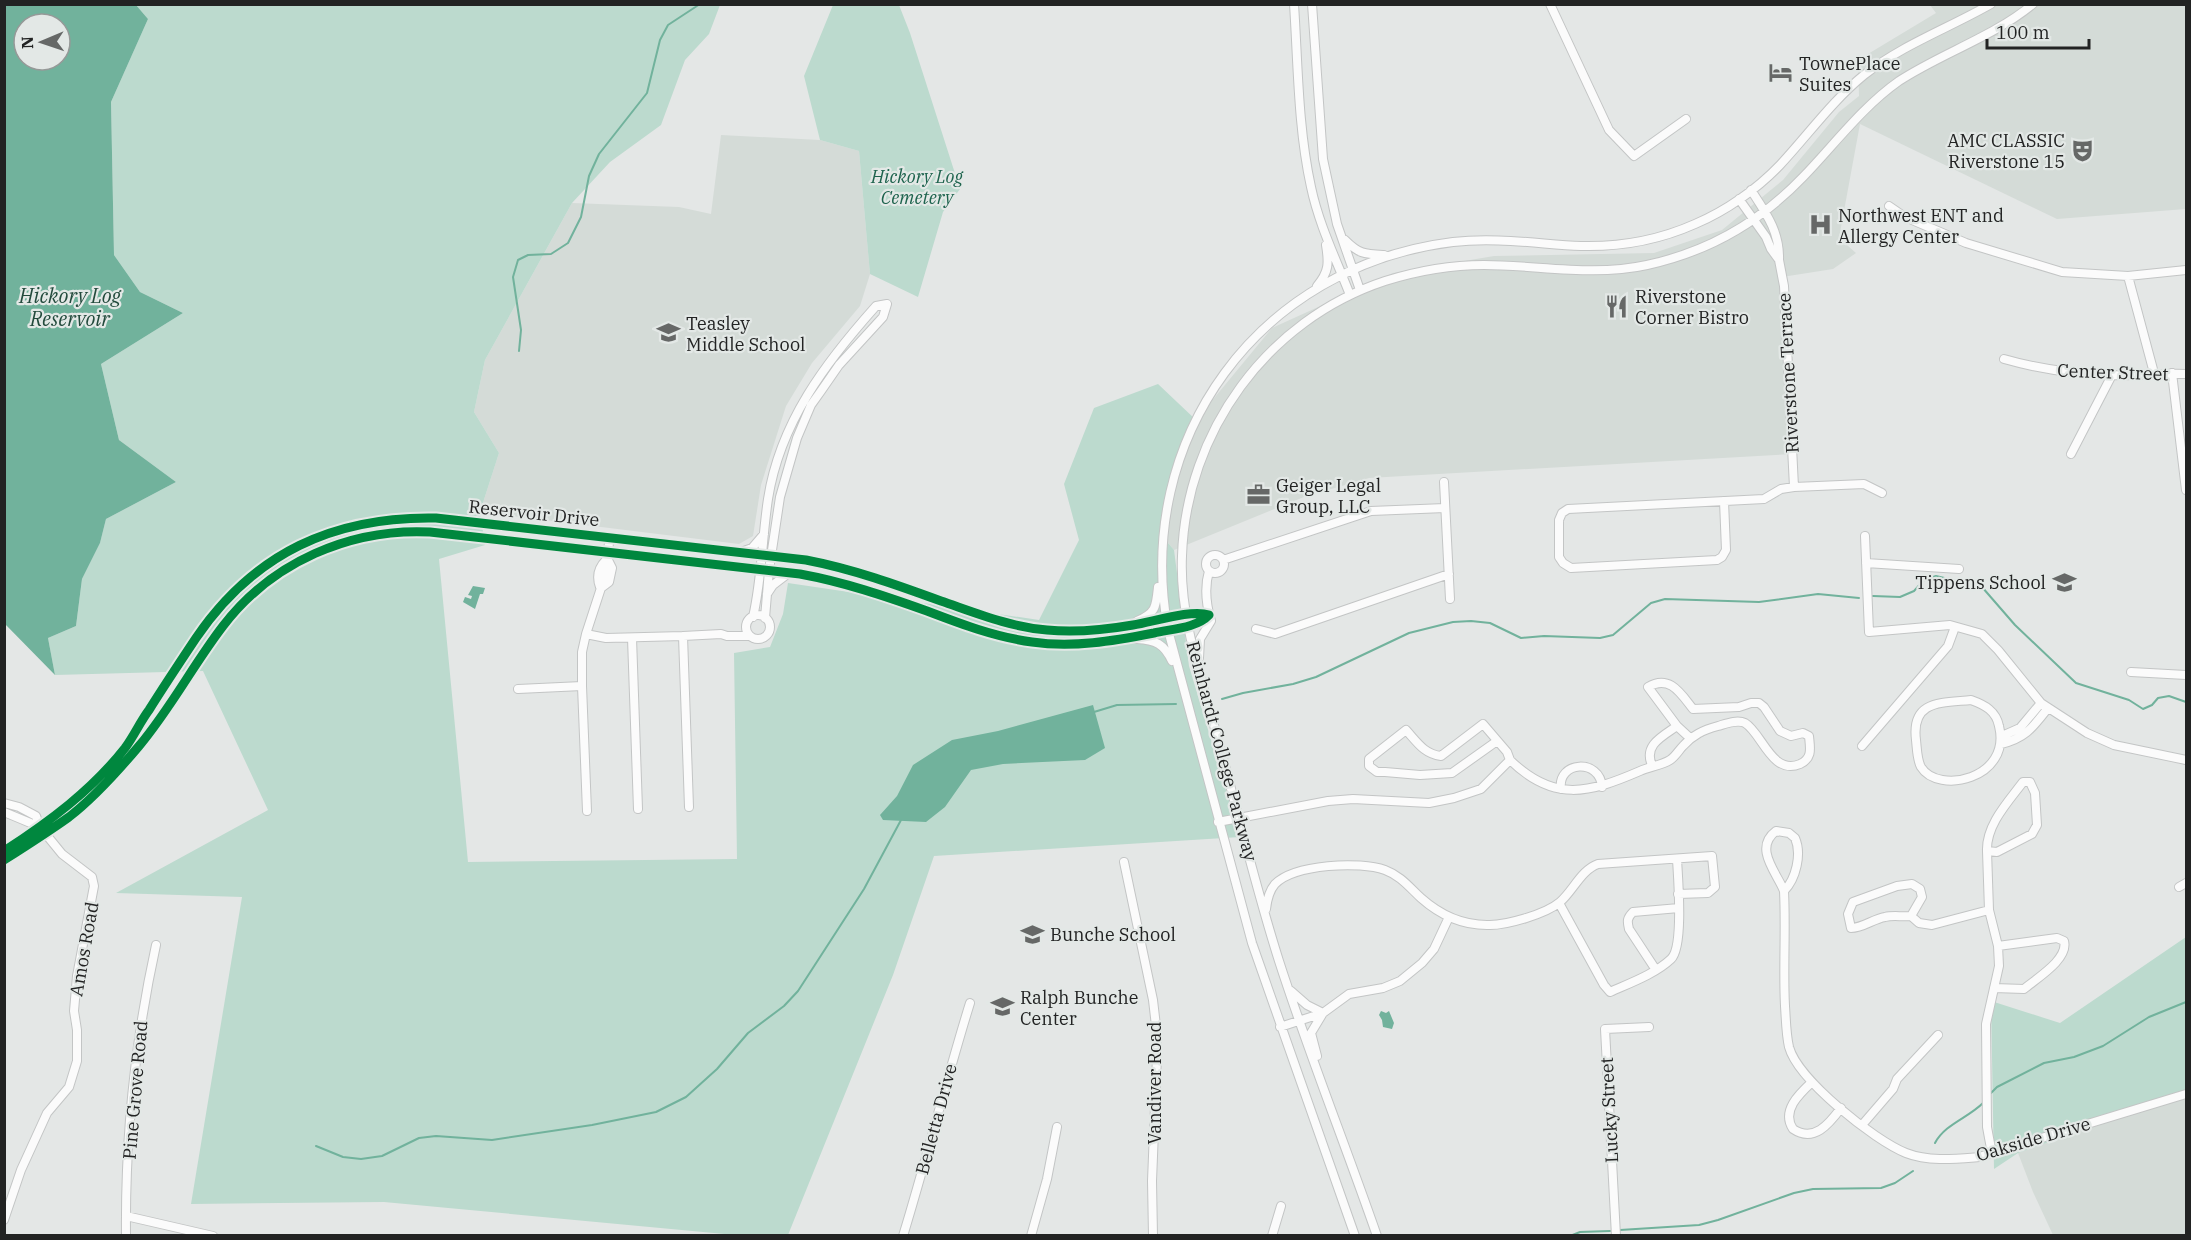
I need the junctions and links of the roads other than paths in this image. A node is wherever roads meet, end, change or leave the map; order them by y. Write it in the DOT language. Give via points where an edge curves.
graph roads {
  1 [pos="1294,4"];
  2 [pos="1312,4"];
  3 [pos="1550,4"];
  4 [pos="1991,4"];
  5 [pos="2033,4"];
  6 [pos="1686,119"];
  7 [pos="1751,190"];
  8 [pos="1739,199"];
  9 [pos="1889,206"];
  10 [pos="1765,212"];
  11 [pos="1754,219"];
  12 [pos="1324,232"];
  13 [pos="1342,237"];
  14 [pos="1392,256"];
  15 [pos="1779,260"];
  16 [pos="1354,269"];
  17 [pos="2187,270"];
  18 [pos="1342,275"];
  19 [pos="2127,276"];
  20 [pos="1360,290"];
  21 [pos="1310,293"];
  22 [pos="1350,295"];
  23 [pos="2004,359"];
  24 [pos="2154,373"];
  25 [pos="2172,374"];
  26 [pos="2187,374"];
  27 [pos="2112,375"];
  28 [pos="2071,454"];
  29 [pos="2186,477"];
  30 [pos="1444,482"];
  31 [pos="1794,487"];
  32 [pos="2187,490"];
  33 [pos="1882,493"];
  34 [pos="1724,501"];
  35 [pos="1445,508"];
  36 [pos="765,533"];
  37 [pos="1865,536"];
  38 [pos="610,538"];
  39 [pos="740,553"];
  40 [pos="608,555"];
  41 [pos="762,555"];
  42 [pos="771,556"];
  43 [pos="1161,556"];
  44 [pos="1223,560"];
  45 [pos="1866,563"];
  46 [pos="1959,569"];
  47 [pos="764,570"];
  48 [pos="1209,571"];
  49 [pos="789,572"];
  50 [pos="1449,574"];
  51 [pos="601,588"];
  52 [pos="766,595"];
  53 [pos="1450,600"];
  54 [pos="1187,615"];
  55 [pos="1209,615"];
  56 [pos="753,616"];
  57 [pos="765,618"];
  58 [pos="1166,620"];
  59 [pos="1189,625"];
  60 [pos="746,626"];
  61 [pos="1122,627"];
  62 [pos="1955,627"];
  63 [pos="1256,629"];
  64 [pos="1168,630"];
  65 [pos="585,634"];
  66 [pos="721,634"];
  67 [pos="683,636"];
  68 [pos="750,636"];
  69 [pos="632,638"];
  70 [pos="1127,638"];
  71 [pos="1199,667"];
  72 [pos="2131,672"];
  73 [pos="2187,675"];
  74 [pos="1180,679"];
  75 [pos="582,686"];
  76 [pos="518,689"];
  77 [pos="2044,705"];
  78 [pos="1677,726"];
  79 [pos="1690,738"];
  80 [pos="2001,740"];
  81 [pos="1497,741"];
  82 [pos="1862,746"];
  83 [pos="1510,760"];
  84 [pos="2187,760"];
  85 [pos="1652,765"];
  86 [pos="1602,787"];
  87 [pos="1561,789"];
  88 [pos="4,803"];
  89 [pos="689,807"];
  90 [pos="638,809"];
  91 [pos="587,811"];
  92 [pos="4,812"];
  93 [pos="1239,818"];
  94 [pos="1218,822"];
  95 [pos="43,830"];
  96 [pos="4,851"];
  97 [pos="1987,851"];
  98 [pos="1677,859"];
  99 [pos="4,860"];
  100 [pos="1124,862"];
  101 [pos="1784,891"];
  102 [pos="1678,894"];
  103 [pos="1559,903"];
  104 [pos="1679,908"];
  105 [pos="1989,910"];
  106 [pos="1265,914"];
  107 [pos="1911,916"];
  108 [pos="1449,917"];
  109 [pos="156,945"];
  110 [pos="1998,946"];
  111 [pos="1656,970"];
  112 [pos="1289,988"];
  113 [pos="1994,988"];
  114 [pos="970,1003"];
  115 [pos="1323,1012"];
  116 [pos="1300,1021"];
  117 [pos="1280,1027"];
  118 [pos="1649,1027"];
  119 [pos="1938,1035"];
  120 [pos="1812,1082"];
  121 [pos="1325,1093"];
  122 [pos="2187,1094"];
  123 [pos="1841,1108"];
  124 [pos="1862,1125"];
  125 [pos="1057,1127"];
  126 [pos="1992,1154"];
  127 [pos="1281,1206"];
  128 [pos="126,1216"];
  129 [pos="4,1220"];
  130 [pos="126,1236"];
  131 [pos="213,1236"];
  132 [pos="903,1236"];
  133 [pos="1031,1236"];
  134 [pos="1153,1236"];
  135 [pos="1272,1236"];
  136 [pos="1355,1236"];
  137 [pos="1377,1236"];
  138 [pos="1616,1236"];
  1 -- 12 [label="street" via="1304,147 1310,186"];
  2 -- 13 [label="street" via="1323,159"];
  3 -- 6 [label="street" via="1609,130 1634,156"];
  4 -- 7 [label="street, Reinhardt College Parkway" via="1865,75"];
  5 -- 10 [label="street, Reinhardt College Parkway" via="2012,21 1898,82 1864,111"];
  7 -- 8 [label="street, Reinhardt College Parkway"];
  7 -- 10 [label="street, Riverstone Terrace"];
  8 -- 11 [label="street, Riverstone Terrace"];
  8 -- 14 [label="street, Reinhardt College Parkway" via="1691,226 1632,243 1582,246 1463,241"];
  9 -- 19 [label="street" via="1966,243 2024,262 2062,272"];
  10 -- 11 [label="street, Reinhardt College Parkway"];
  10 -- 15 [label="street, Riverstone Terrace" via="1780,244"];
  11 -- 15 [label="street, Riverstone Terrace"];
  11 -- 20 [label="street, Reinhardt College Parkway" via="1701,249 1641,267 1598,270 1456,266"];
  12 -- 18 [label="street"];
  12 -- 21 [label="street" via="1327,272"];
  13 -- 14 [label="street" via="1364,254"];
  13 -- 16 [label="street"];
  14 -- 16 [label="street, Reinhardt College Parkway"];
  15 -- 31 [label="street, Riverstone Terrace" via="1784,286"];
  16 -- 18 [label="street, Reinhardt College Parkway"];
  16 -- 20 [label="street"];
  17 -- 19 [label="street"];
  18 -- 21 [label="street, Reinhardt College Parkway"];
  18 -- 22 [label="street"];
  19 -- 24 [label="street"];
  20 -- 22 [label="street, Reinhardt College Parkway"];
  21 -- 43 [label="street, Reinhardt College Parkway" via="1253,340 1224,373 1201,410 1182,450 1169,492"];
  22 -- 54 [label="street, Reinhardt College Parkway" via="1319,311 1284,338 1253,370 1218,422 1195,477 1186,514 1182,573"];
  23 -- 27 [label="street, Center Street" via="2050,370"];
  24 -- 25 [label="street, Center Street"];
  24 -- 27 [label="street, Center Street"];
  25 -- 26 [label="street, Center Street"];
  25 -- 29 [label="street"];
  27 -- 28 [label="street"];
  29 -- 32 [label="street"];
  30 -- 35 [label="street"];
  31 -- 33 [label="street" via="1864,484"];
  31 -- 34 [label="street" via="1764,499"];
  34 -- 34 [label="street" via="1568,509 1558,520 1559,557 1571,568 1717,560 1726,550"];
  35 -- 44 [label="street" via="1371,511"];
  35 -- 50 [label="street"];
  36 -- 39 [label="street" via="752,548"];
  36 -- 41 [label="street"];
  36 -- 42 [label="street" via="769,496 779,460 806,396 858,326 876,306 887,304 883,317 838,365 811,405 780,497"];
  37 -- 45 [label="street"];
  38 -- 39 [label="street, Reservoir Drive"];
  38 -- 40 [label="street"];
  38 -- 95 [label="street, Reservoir Drive" via="410,518 348,526 289,550 257,571 230,596 198,636 125,748"];
  39 -- 41 [label="street, Reservoir Drive"];
  40 -- 47 [label="street, Reservoir Drive"];
  40 -- 51 [label="street" via="597,580"];
  40 -- 51 [label="street" via="612,568 609,582"];
  40 -- 95 [label="street, Reservoir Drive" via="417,531 363,537 301,560 267,581 238,608 131,756 90,799"];
  41 -- 42 [label="street, Reservoir Drive"];
  41 -- 47 [label="street"];
  42 -- 47 [label="street"];
  42 -- 61 [label="street, Reservoir Drive" via="854,570 1020,626 1071,632"];
  43 -- 58 [label="street, Reinhardt College Parkway"];
  43 -- 61 [label="street" via="1154,610"];
  44 -- 48 [label="street" via="1220,572"];
  44 -- 48 [label="street" via="1217,555 1209,557 1205,564"];
  45 -- 46 [label="street"];
  45 -- 62 [label="street" via="1869,632"];
  47 -- 49 [label="street, Reservoir Drive"];
  47 -- 52 [label="street"];
  47 -- 56 [label="street"];
  48 -- 55 [label="street" via="1205,584"];
  49 -- 52 [label="street"];
  49 -- 70 [label="street, Reservoir Drive" via="836,580 985,632 1020,640 1067,645"];
  50 -- 53 [label="street"];
  50 -- 63 [label="street" via="1275,634"];
  51 -- 65 [label="street"];
  52 -- 57 [label="street"];
  54 -- 55 [label="street, Reservoir Drive"];
  54 -- 58 [label="street, Reservoir Drive"];
  54 -- 59 [label="street, Reinhardt College Parkway"];
  55 -- 59 [label="street, Reservoir Drive" via="1204,621"];
  55 -- 71 [label="street" via="1209,626 1200,639"];
  56 -- 57 [label="street"];
  56 -- 60 [label="street"];
  57 -- 68 [label="street" via="769,624 767,635 757,639"];
  58 -- 61 [label="street, Reservoir Drive"];
  58 -- 64 [label="street, Reinhardt College Parkway"];
  59 -- 64 [label="street, Reservoir Drive"];
  59 -- 71 [label="street, Reinhardt College Parkway"];
  60 -- 66 [label="street"];
  60 -- 68 [label="street"];
  62 -- 77 [label="street" via="1982,634"];
  62 -- 82 [label="street" via="1948,646"];
  64 -- 70 [label="street, Reservoir Drive"];
  64 -- 74 [label="street, Reinhardt College Parkway"];
  65 -- 69 [label="street"];
  65 -- 75 [label="street"];
  66 -- 67 [label="street"];
  66 -- 68 [label="street"];
  67 -- 69 [label="street"];
  67 -- 89 [label="street"];
  69 -- 90 [label="street"];
  70 -- 74 [label="street" via="1153,640 1162,645"];
  71 -- 93 [label="street, Reinhardt College Parkway"];
  72 -- 73 [label="street"];
  74 -- 94 [label="street, Reinhardt College Parkway"];
  75 -- 76 [label="street"];
  75 -- 91 [label="street"];
  77 -- 80 [label="street" via="2034,726 2024,735"];
  77 -- 84 [label="street" via="2087,734 2114,745"];
  78 -- 79 [label="street"];
  78 -- 79 [label="street" via="1648,687 1660,682 1673,685 1693,709 1759,703 1780,731 1809,736 1811,749 1801,764 1782,764 1748,726 1738,722"];
  78 -- 85 [label="street" via="1653,745 1649,756"];
  79 -- 85 [label="street" via="1671,759"];
  80 -- 80 [label="street" via="1997,717 1983,704 1971,700 1929,705 1920,714 1915,728 1920,765 1927,774 1943,779 1963,779 1981,773 1996,760"];
  81 -- 81 [label="street" via="1482,724 1441,756 1432,755 1406,730 1369,759 1370,766 1377,772 1452,773"];
  81 -- 83 [label="street"];
  83 -- 87 [label="street" via="1534,780"];
  83 -- 93 [label="street" via="1480,789 1454,798 1429,803 1328,801"];
  85 -- 86 [label="street"];
  86 -- 87 [label="street"];
  86 -- 87 [label="street" via="1594,770 1578,766 1564,773"];
  88 -- 95 [label="street, Amos Road" via="36,816"];
  92 -- 95 [label="street"];
  93 -- 94 [label="street"];
  93 -- 106 [label="street, Reinhardt College Parkway"];
  94 -- 117 [label="street, Reinhardt College Parkway"];
  95 -- 96 [label="street, Reservoir Drive"];
  95 -- 99 [label="street, Reservoir Drive"];
  95 -- 129 [label="street, Amos Road" via="66,858 92,877 94,886 76,976 77,1061 69,1087 47,1113"];
  97 -- 97 [label="street" via="1987,838 2000,814 2023,782 2031,782 2037,825 2032,834 1997,852"];
  97 -- 105 [label="street"];
  98 -- 102 [label="street"];
  98 -- 102 [label="street" via="1712,856 1715,886 1708,892"];
  98 -- 103 [label="street" via="1592,866"];
  100 -- 134 [label="street, Vandiver Road" via="1156,1026"];
  101 -- 101 [label="street, Oakside Drive" via="1790,886 1798,850 1795,838 1776,831 1765,848"];
  101 -- 120 [label="street, Oakside Drive" via="1787,1036 1794,1060"];
  102 -- 104 [label="street"];
  103 -- 108 [label="street" via="1542,913 1505,924 1487,926"];
  103 -- 111 [label="street" via="1610,992"];
  104 -- 111 [label="street" via="1673,958"];
  104 -- 111 [label="street" via="1633,912 1628,917 1629,929"];
  105 -- 107 [label="street" via="1932,925 1918,923"];
  105 -- 110 [label="street"];
  106 -- 108 [label="street" via="1277,882 1322,867 1357,866 1378,868 1401,877 1421,899"];
  106 -- 112 [label="street, Reinhardt College Parkway"];
  107 -- 107 [label="street" via="1922,897 1920,889 1912,884 1853,902 1848,914 1851,928 1888,916"];
  108 -- 115 [label="street" via="1434,949 1400,981 1349,994"];
  109 -- 128 [label="street, Pine Grove Road" via="144,996 131,1094"];
  110 -- 113 [label="street"];
  110 -- 113 [label="street" via="2057,938 2064,941 2066,948 2062,957 2024,989"];
  112 -- 115 [label="street" via="1307,1005"];
  112 -- 116 [label="street, Reinhardt College Parkway"];
  113 -- 126 [label="street" via="1986,1024 1987,1126"];
  114 -- 132 [label="street, Belletta Drive"];
  115 -- 116 [label="street"];
  115 -- 121 [label="street" via="1311,1033"];
  116 -- 117 [label="street"];
  116 -- 121 [label="street, Reinhardt College Parkway"];
  117 -- 136 [label="street, Reinhardt College Parkway"];
  118 -- 138 [label="street, Lucky Street" via="1605,1029"];
  119 -- 124 [label="street"];
  120 -- 123 [label="street, Oakside Drive"];
  120 -- 123 [label="street" via="1789,1111 1793,1130 1804,1135 1817,1133"];
  121 -- 137 [label="street, Reinhardt College Parkway"];
  122 -- 126 [label="street, Oakside Drive"];
  123 -- 124 [label="street, Oakside Drive"];
  124 -- 126 [label="street, Oakside Drive" via="1885,1142 1918,1156 1956,1160"];
  125 -- 133 [label="street"];
  127 -- 135 [label="street"];
  128 -- 130 [label="street, Pine Grove Road"];
  128 -- 131 [label="street"];
}
